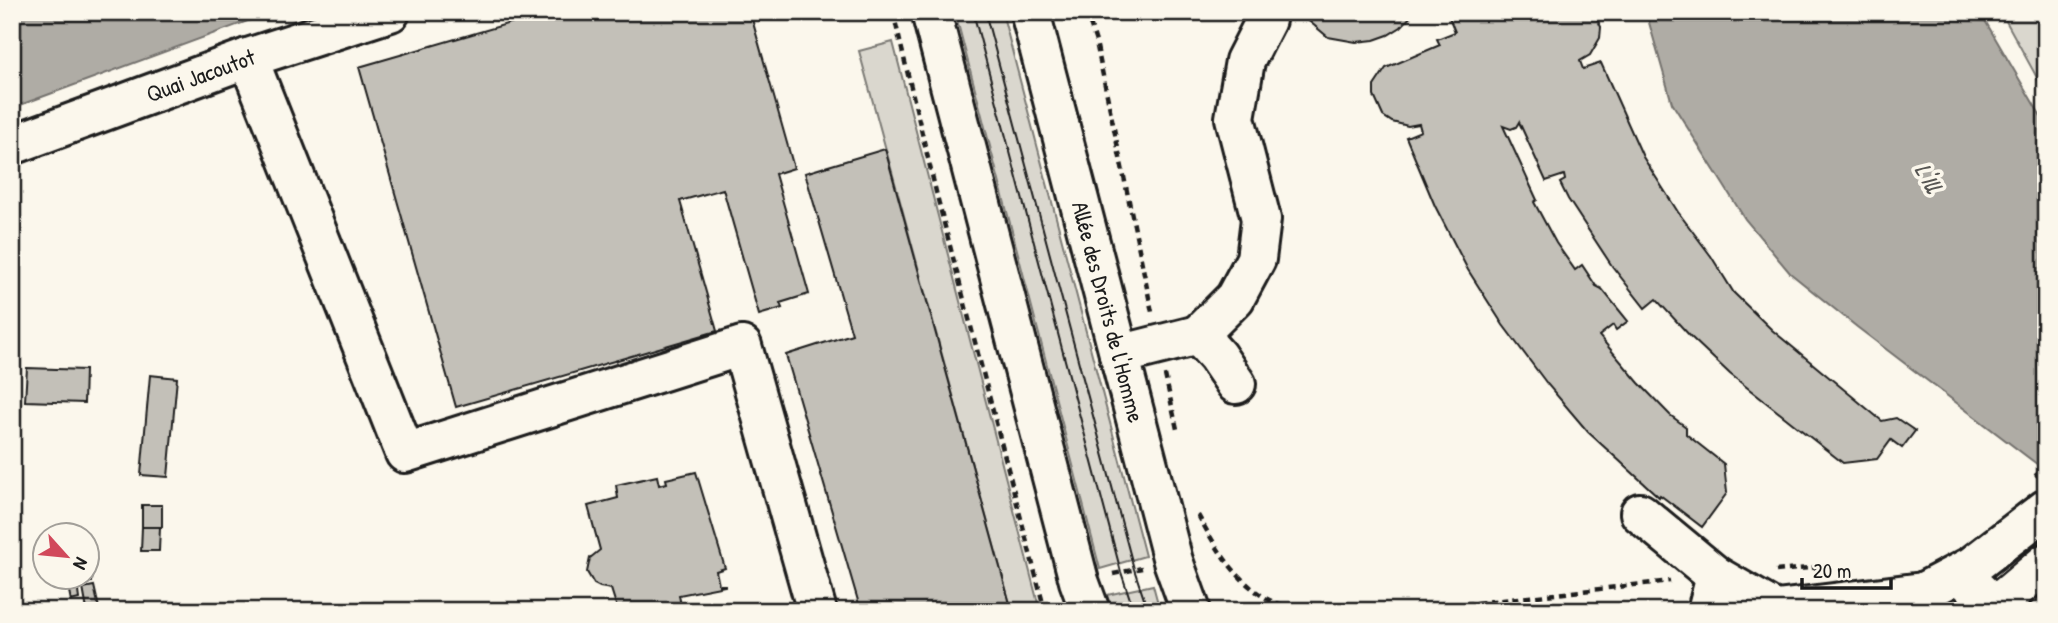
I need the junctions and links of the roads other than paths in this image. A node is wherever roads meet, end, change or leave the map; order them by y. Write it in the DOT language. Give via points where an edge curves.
graph roads {
  1 [pos="390,12"];
  2 [pos="931,12"];
  3 [pos="1030,12"];
  4 [pos="1267,12"];
  5 [pos="248,58"];
  6 [pos="12,145"];
  7 [pos="1198,335"];
  8 [pos="1119,355"];
  9 [pos="1236,384"];
  10 [pos="2046,509"];
  11 [pos="1640,513"];
  12 [pos="2046,563"];
  13 [pos="1960,575"];
  14 [pos="1711,593"];
  15 [pos="1084,596"];
  16 [pos="1193,609"];
  17 [pos="1775,610"];
  18 [pos="1998,610"];
  19 [pos="817,611"];
  20 [pos="1769,611"];
  1 -- 5 [label="main road, Quai Jacoutot"];
  2 -- 15 [label="main road"];
  3 -- 8 [label="main road, Allée des Droits de l'Homme"];
  4 -- 7 [label="main road" via="1245,61 1235,118 1261,219 1256,259 1235,298"];
  5 -- 6 [label="main road, Quai Jacoutot"];
  5 -- 19 [label="main road" via="405,453 743,346"];
  7 -- 8 [label="main road"];
  7 -- 9 [label="main road"];
  8 -- 16 [label="main road, Allée des Droits de l'Homme" via="1173,561"];
  10 -- 13 [label="main road"];
  11 -- 14 [label="main road"];
  12 -- 18 [label="main road"];
  13 -- 17 [label="main road" via="1923,592"];
  13 -- 18 [label="main road"];
  14 -- 17 [label="main road"];
  17 -- 20 [label="main road"];
}
